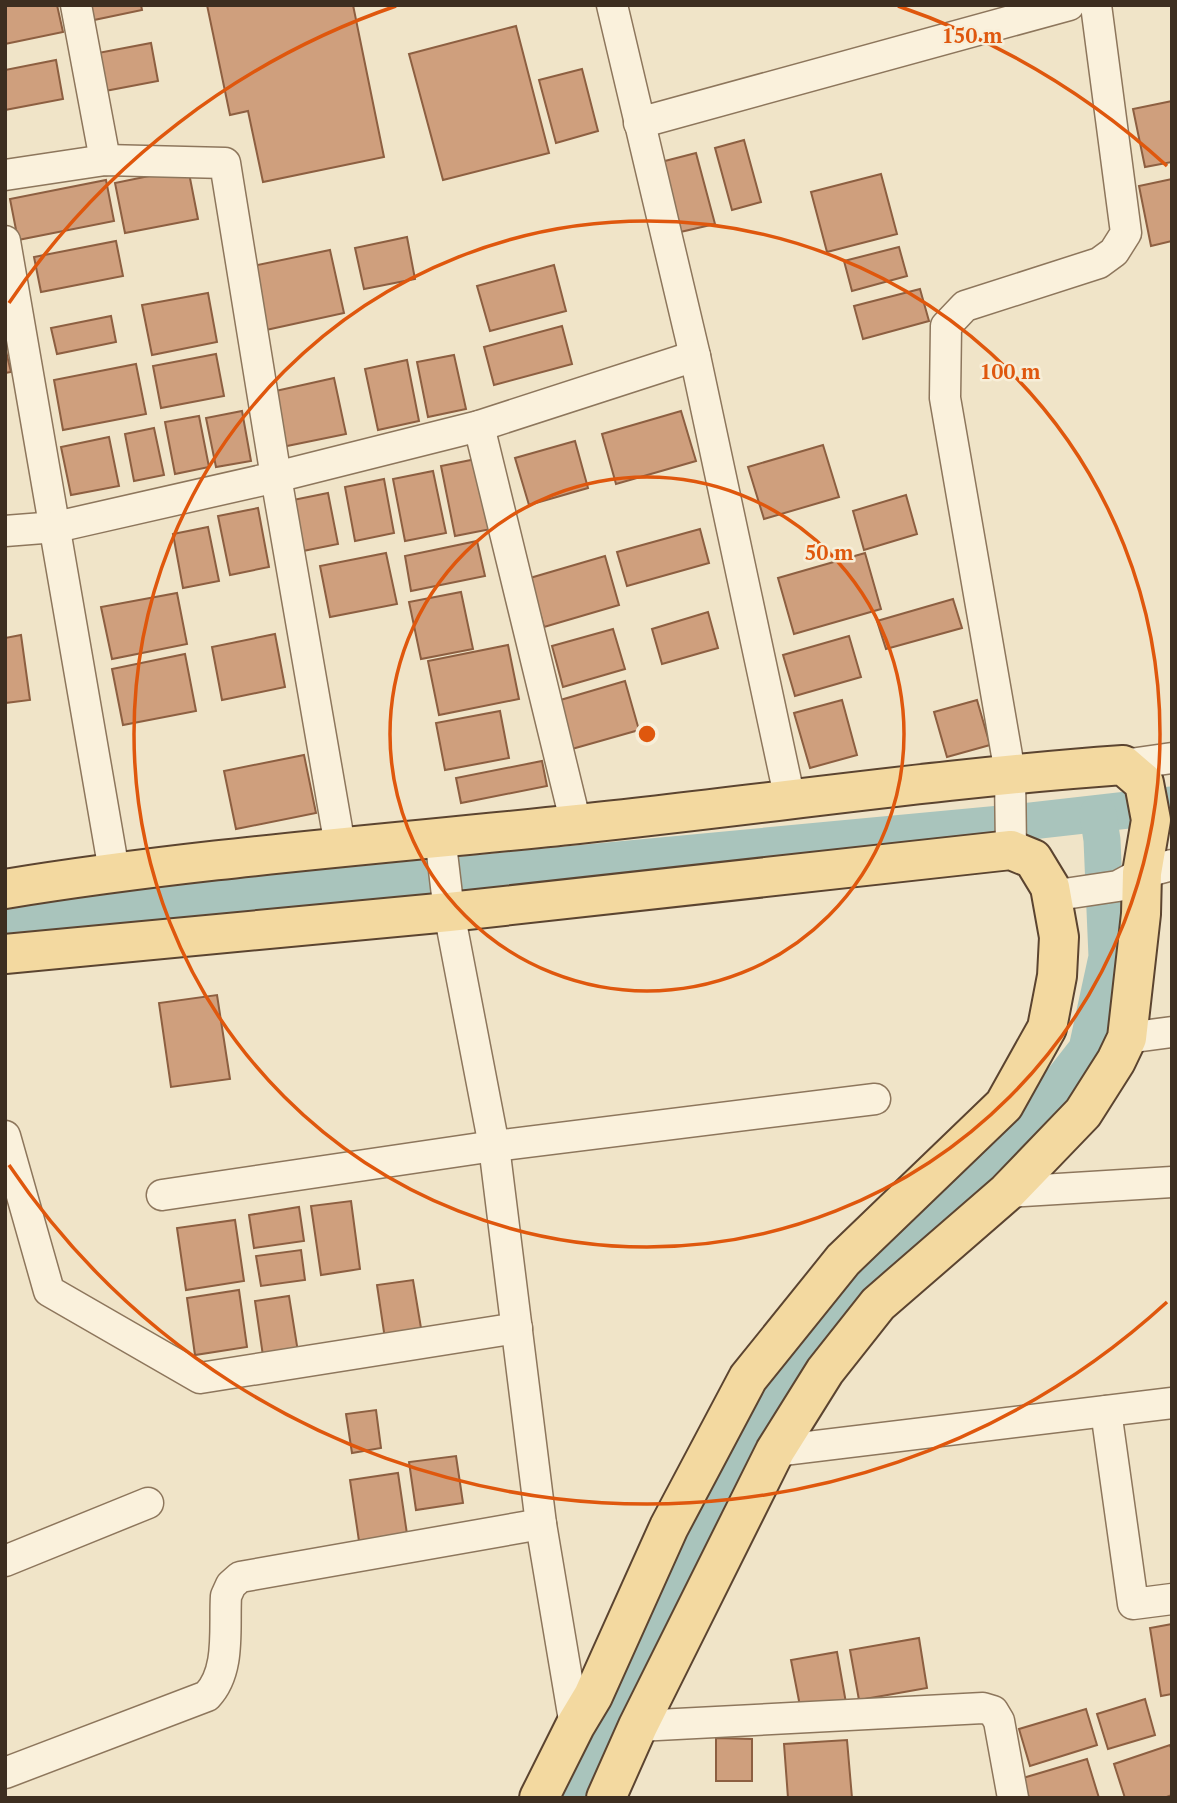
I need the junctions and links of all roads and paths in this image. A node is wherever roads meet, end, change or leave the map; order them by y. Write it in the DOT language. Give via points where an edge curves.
graph roads {
  1 [pos="76,5"];
  2 [pos="612,5"];
  3 [pos="1069,5"];
  4 [pos="1097,5"];
  5 [pos="639,123"];
  6 [pos="105,160"];
  7 [pos="5,175"];
  8 [pos="5,241"];
  9 [pos="695,356"];
  10 [pos="479,426"];
  11 [pos="276,477"];
  12 [pos="56,527"];
  13 [pos="5,531"];
  14 [pos="1172,758"];
  15 [pos="1010,788"];
  16 [pos="1139,789"];
  17 [pos="790,800"];
  18 [pos="576,824"];
  19 [pos="1011,842"];
  20 [pos="442,844"];
  21 [pos="341,846"];
  22 [pos="114,872"];
  23 [pos="1132,878"];
  24 [pos="5,889"];
  25 [pos="1051,895"];
  26 [pos="448,903"];
  27 [pos="5,954"];
  28 [pos="1172,1032"];
  29 [pos="1127,1038"];
  30 [pos="875,1099"];
  31 [pos="5,1136"];
  32 [pos="494,1146"];
  33 [pos="1172,1182"];
  34 [pos="1007,1192"];
  35 [pos="162,1195"];
  36 [pos="517,1328"];
  37 [pos="1172,1404"];
  38 [pos="1107,1410"];
  39 [pos="775,1451"];
  40 [pos="148,1503"];
  41 [pos="541,1524"];
  42 [pos="5,1561"];
  43 [pos="1172,1599"];
  44 [pos="575,1726"];
  45 [pos="638,1726"];
  46 [pos="5,1773"];
  47 [pos="539,1798"];
  48 [pos="606,1798"];
  49 [pos="1013,1798"];
  1 -- 6 [label="street"];
  2 -- 5 [label="street"];
  3 -- 5 [label="street"];
  4 -- 15 [label="street" via="1126,233 1114,252 1099,263 965,306 946,326 945,398"];
  5 -- 9 [label="street"];
  6 -- 7 [label="street"];
  6 -- 11 [label="street" via="225,163"];
  8 -- 12 [label="street"];
  9 -- 10 [label="street"];
  9 -- 17 [label="street"];
  10 -- 11 [label="street"];
  10 -- 18 [label="street"];
  11 -- 12 [label="street"];
  11 -- 21 [label="street"];
  12 -- 13 [label="street"];
  12 -- 22 [label="street"];
  14 -- 16 [label="street"];
  15 -- 16 [label="main road"];
  15 -- 17 [label="main road"];
  15 -- 19 [label="street"];
  16 -- 23 [label="main road"];
  17 -- 18 [label="main road"];
  18 -- 20 [label="main road"];
  19 -- 25 [label="main road" via="1033,859"];
  19 -- 26 [label="main road"];
  20 -- 21 [label="main road"];
  20 -- 26 [label="street"];
  21 -- 22 [label="main road"];
  22 -- 24 [label="main road"];
  23 -- 25 [label="street"];
  23 -- 29 [label="main road" via="1141,914"];
  25 -- 44 [label="main road" via="1059,937 1047,1028 1004,1105 844,1259 748,1378 668,1527 593,1696"];
  26 -- 27 [label="main road"];
  26 -- 32 [label="street"];
  28 -- 29 [label="street"];
  29 -- 34 [label="main road" via="1083,1113"];
  30 -- 32 [label="street"];
  31 -- 36 [label="street" via="49,1291 200,1378"];
  32 -- 35 [label="street"];
  32 -- 36 [label="street"];
  33 -- 34 [label="street"];
  34 -- 39 [label="main road" via="878,1304 825,1371"];
  36 -- 41 [label="street"];
  37 -- 38 [label="street"];
  38 -- 39 [label="street"];
  38 -- 43 [label="street" via="1133,1604"];
  39 -- 45 [label="main road"];
  40 -- 42 [label="street"];
  41 -- 44 [label="street"];
  41 -- 46 [label="street" via="240,1577 226,1595 222,1672 207,1696"];
  44 -- 47 [label="main road"];
  45 -- 48 [label="main road"];
  45 -- 49 [label="street" via="983,1708 993,1711 999,1721"];
}
